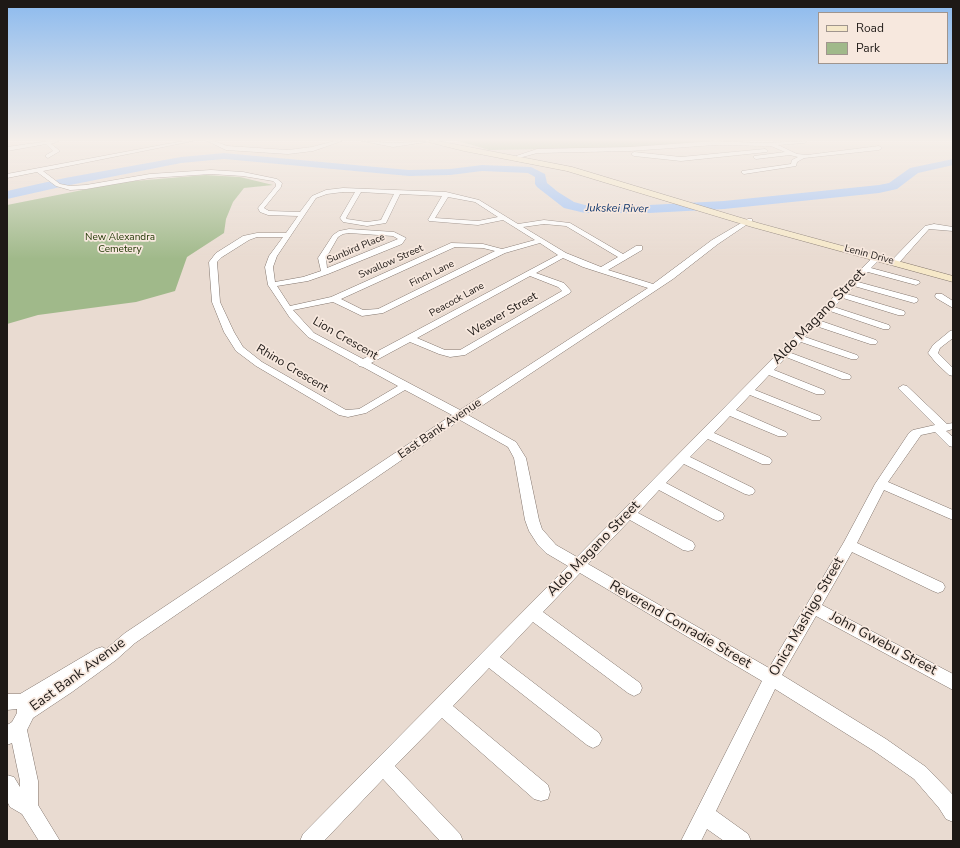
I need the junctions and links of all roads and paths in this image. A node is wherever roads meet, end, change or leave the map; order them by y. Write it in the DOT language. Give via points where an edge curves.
graph roads {
  1 [pos="53,181"];
  2 [pos="121,181"];
  3 [pos="276,181"];
  4 [pos="610,181"];
  5 [pos="614,181"];
  6 [pos="359,190"];
  7 [pos="398,192"];
  8 [pos="446,194"];
  9 [pos="301,214"];
  10 [pos="730,216"];
  11 [pos="505,218"];
  12 [pos="748,221"];
  13 [pos="517,226"];
  14 [pos="953,229"];
  15 [pos="287,235"];
  16 [pos="541,241"];
  17 [pos="639,248"];
  18 [pos="502,251"];
  19 [pos="563,255"];
  20 [pos="624,258"];
  21 [pos="877,258"];
  22 [pos="895,262"];
  23 [pos="866,269"];
  24 [pos="602,270"];
  25 [pos="325,272"];
  26 [pos="530,273"];
  27 [pos="953,279"];
  28 [pos="853,282"];
  29 [pos="916,283"];
  30 [pos="272,285"];
  31 [pos="653,287"];
  32 [pos="841,295"];
  33 [pos="939,296"];
  34 [pos="334,299"];
  35 [pos="914,300"];
  36 [pos="953,305"];
  37 [pos="828,308"];
  38 [pos="288,309"];
  39 [pos="901,313"];
  40 [pos="814,322"];
  41 [pos="886,327"];
  42 [pos="953,333"];
  43 [pos="410,338"];
  44 [pos="798,338"];
  45 [pos="873,342"];
  46 [pos="783,354"];
  47 [pos="854,357"];
  48 [pos="362,364"];
  49 [pos="767,371"];
  50 [pos="953,373"];
  51 [pos="846,377"];
  52 [pos="404,386"];
  53 [pos="903,388"];
  54 [pos="748,390"];
  55 [pos="820,392"];
  56 [pos="728,411"];
  57 [pos="460,415"];
  58 [pos="816,418"];
  59 [pos="945,427"];
  60 [pos="706,434"];
  61 [pos="782,434"];
  62 [pos="953,443"];
  63 [pos="682,458"];
  64 [pos="766,461"];
  65 [pos="657,484"];
  66 [pos="881,484"];
  67 [pos="749,491"];
  68 [pos="628,513"];
  69 [pos="953,515"];
  70 [pos="718,516"];
  71 [pos="849,545"];
  72 [pos="688,546"];
  73 [pos="579,565"];
  74 [pos="938,587"];
  75 [pos="813,607"];
  76 [pos="533,613"];
  77 [pos="489,658"];
  78 [pos="772,678"];
  79 [pos="953,682"];
  80 [pos="634,688"];
  81 [pos="442,707"];
  82 [pos="16,716"];
  83 [pos="593,739"];
  84 [pos="384,767"];
  85 [pos="7,784"];
  86 [pos="541,792"];
  87 [pos="30,807"];
  88 [pos="953,812"];
  89 [pos="705,815"];
  90 [pos="313,840"];
  91 [pos="50,841"];
  92 [pos="453,841"];
  93 [pos="692,841"];
  94 [pos="740,841"];
  1 -- 2 [label="street" via="64,188 80,188"];
  3 -- 9 [label="street" via="279,186 261,208 262,211"];
  4 -- 10 [label="street"];
  5 -- 10 [label="street"];
  6 -- 7 [label="street, Lion Crescent"];
  6 -- 7 [label="street" via="343,218 345,222 384,222"];
  6 -- 9 [label="street, Lion Crescent" via="338,190 319,194 311,199"];
  7 -- 8 [label="street, Lion Crescent"];
  8 -- 11 [label="street, Lion Crescent" via="477,201"];
  8 -- 11 [label="street" via="430,222 478,223"];
  9 -- 15 [label="street, Lion Crescent"];
  10 -- 12 [label="street, Lenin Drive"];
  11 -- 13 [label="street, Lion Crescent"];
  12 -- 21 [label="street, Lenin Drive"];
  12 -- 31 [label="street, East Bank Avenue"];
  13 -- 16 [label="street, Lion Crescent"];
  13 -- 20 [label="street" via="544,222 568,224"];
  14 -- 22 [label="street" via="927,227"];
  15 -- 30 [label="street, Lion Crescent" via="269,267"];
  15 -- 52 [label="street, Rhino Crescent" via="257,235 246,238 214,260 216,302 239,349 258,364 343,413 362,411"];
  16 -- 18 [label="street, Finch Lane"];
  16 -- 19 [label="street, Lion Crescent"];
  17 -- 20 [label="street"];
  18 -- 34 [label="street, Swallow Street" via="484,246 454,245"];
  18 -- 34 [label="street, Finch Lane" via="380,311 362,313"];
  19 -- 24 [label="street, Lion Crescent"];
  19 -- 26 [label="street, Peacock Lane"];
  20 -- 24 [label="street"];
  21 -- 22 [label="street, Lenin Drive"];
  21 -- 23 [label="street, Aldo Magano Street"];
  22 -- 27 [label="street, Lenin Drive"];
  23 -- 28 [label="street, Aldo Magano Street"];
  23 -- 29 [label="street"];
  24 -- 31 [label="street, Lion Crescent"];
  25 -- 25 [label="street, Sunbird Place" via="399,242 402,238 390,233 349,231 337,234 322,258"];
  25 -- 30 [label="street, Sunbird Place" via="305,279"];
  26 -- 43 [label="street, Peacock Lane"];
  26 -- 43 [label="street, Weaver Street" via="561,285 567,291 462,353 442,352"];
  28 -- 32 [label="street, Aldo Magano Street"];
  28 -- 35 [label="street"];
  30 -- 38 [label="street, Lion Crescent"];
  31 -- 57 [label="street, East Bank Avenue"];
  32 -- 37 [label="street, Aldo Magano Street"];
  32 -- 39 [label="street"];
  33 -- 36 [label="street"];
  34 -- 38 [label="street, Swallow Street"];
  37 -- 40 [label="street, Aldo Magano Street"];
  37 -- 41 [label="street"];
  38 -- 48 [label="street, Lion Crescent" via="310,335"];
  40 -- 44 [label="street, Aldo Magano Street"];
  40 -- 45 [label="street"];
  42 -- 50 [label="street" via="936,347 933,353"];
  43 -- 48 [label="street, Peacock Lane"];
  44 -- 46 [label="street, Aldo Magano Street"];
  44 -- 47 [label="street"];
  46 -- 49 [label="street, Aldo Magano Street"];
  46 -- 51 [label="street"];
  48 -- 52 [label="street, Lion Crescent"];
  49 -- 54 [label="street, Aldo Magano Street"];
  49 -- 55 [label="street"];
  52 -- 57 [label="street, Lion Crescent"];
  53 -- 59 [label="street"];
  54 -- 56 [label="street, Aldo Magano Street"];
  54 -- 58 [label="street"];
  56 -- 60 [label="street, Aldo Magano Street"];
  56 -- 61 [label="street"];
  57 -- 73 [label="street, Lion Crescent" via="508,441 516,449 536,531 551,549"];
  57 -- 82 [label="street, East Bank Avenue" via="130,638 94,668 53,696"];
  59 -- 62 [label="street"];
  59 -- 66 [label="street, Onica Mashigo Street" via="917,432"];
  60 -- 63 [label="street, Aldo Magano Street"];
  60 -- 64 [label="street"];
  63 -- 65 [label="street, Aldo Magano Street"];
  63 -- 67 [label="street"];
  65 -- 68 [label="street, Aldo Magano Street"];
  65 -- 70 [label="street"];
  66 -- 69 [label="street"];
  66 -- 71 [label="street, Onica Mashigo Street"];
  68 -- 72 [label="street"];
  68 -- 73 [label="street, Aldo Magano Street"];
  71 -- 74 [label="street"];
  71 -- 75 [label="street, Onica Mashigo Street"];
  73 -- 76 [label="street, Aldo Magano Street"];
  73 -- 78 [label="street, Reverend Conradie Street"];
  75 -- 78 [label="street, Onica Mashigo Street"];
  75 -- 79 [label="street, John Gwebu Street"];
  76 -- 77 [label="street, Aldo Magano Street"];
  76 -- 80 [label="street"];
  77 -- 81 [label="street, Aldo Magano Street"];
  77 -- 83 [label="street"];
  78 -- 88 [label="street, Reverend Conradie Street" via="906,762 933,786"];
  78 -- 89 [label="street, Onica Mashigo Street"];
  81 -- 84 [label="street, Aldo Magano Street"];
  81 -- 86 [label="street"];
  82 -- 87 [label="street" via="29,781"];
  84 -- 90 [label="street, Aldo Magano Street"];
  84 -- 92 [label="street"];
  85 -- 87 [label="street" via="18,800"];
  87 -- 91 [label="street"];
  89 -- 93 [label="street, Onica Mashigo Street"];
  89 -- 94 [label="street"];
}
